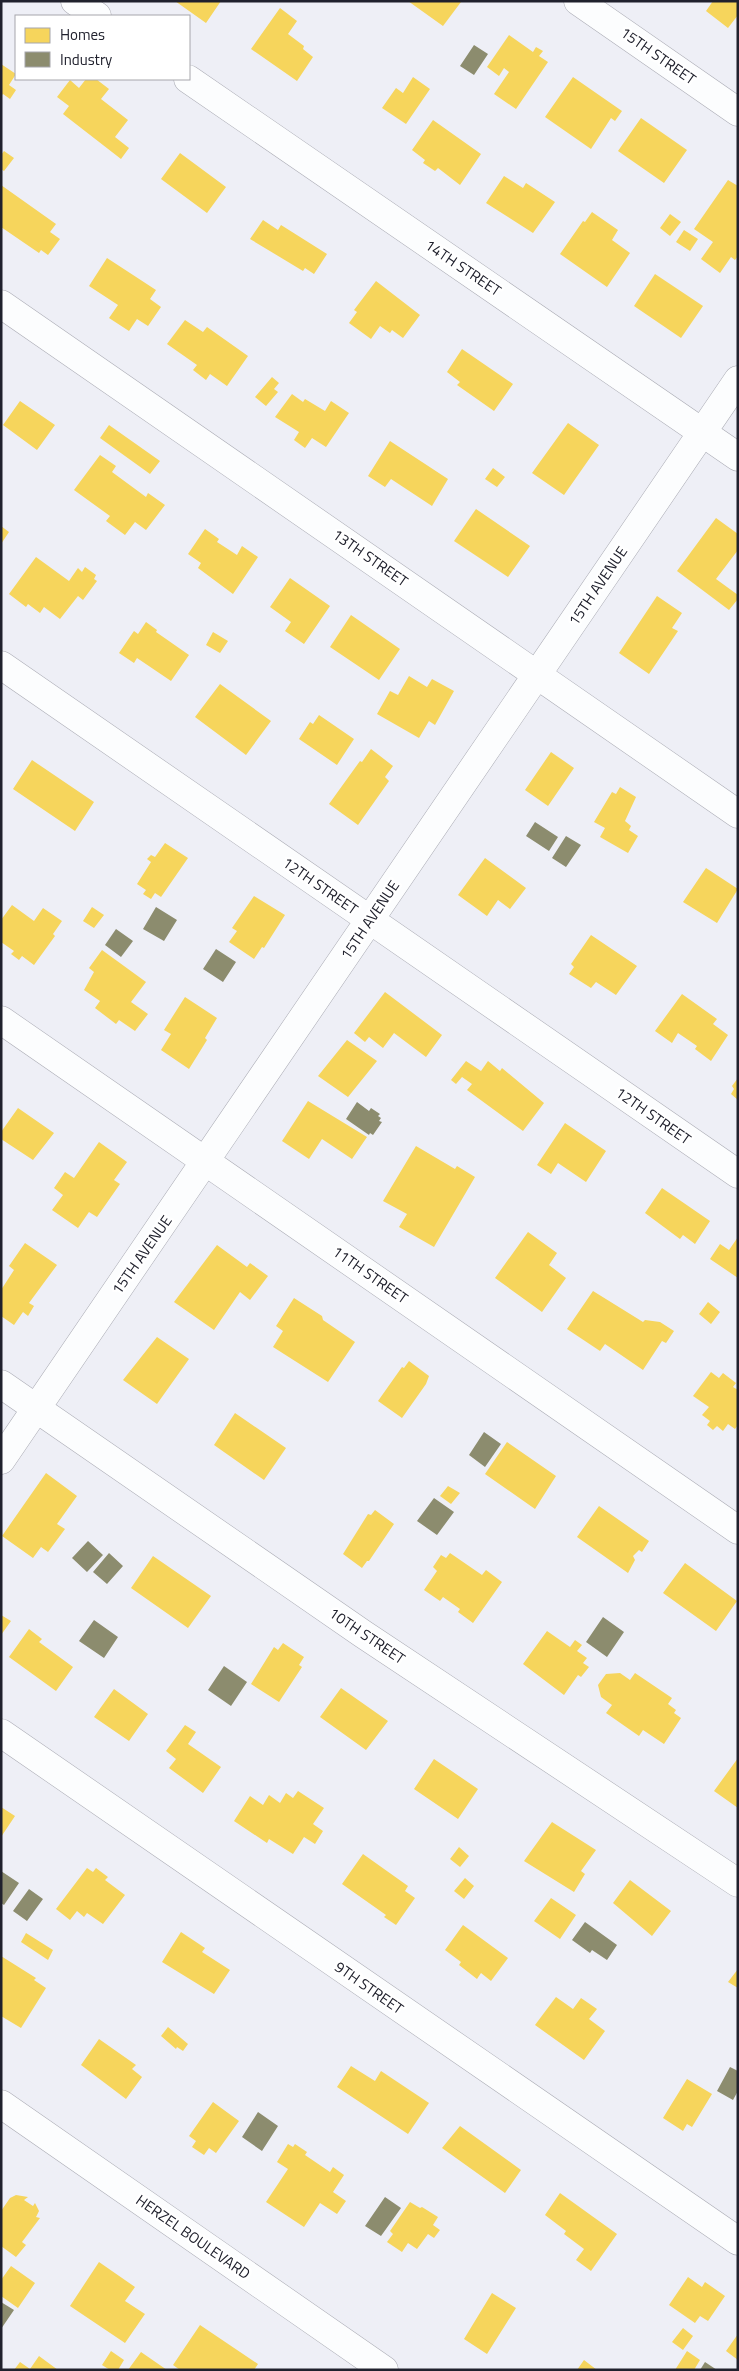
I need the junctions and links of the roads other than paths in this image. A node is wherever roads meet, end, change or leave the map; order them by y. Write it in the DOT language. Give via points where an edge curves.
graph roads {
  1 [pos="75,1"];
  2 [pos="578,1"];
  3 [pos="96,15"];
  4 [pos="189,80"];
  5 [pos="738,112"];
  6 [pos="1,304"];
  7 [pos="738,380"];
  8 [pos="702,432"];
  9 [pos="738,457"];
  10 [pos="1,665"];
  11 [pos="538,675"];
  12 [pos="738,814"];
  13 [pos="370,920"];
  14 [pos="1,1020"];
  15 [pos="206,1161"];
  16 [pos="738,1174"];
  17 [pos="1,1384"];
  18 [pos="37,1408"];
  19 [pos="1,1460"];
  20 [pos="738,1530"];
  21 [pos="1,1734"];
  22 [pos="738,1883"];
  23 [pos="1,2104"];
  24 [pos="738,2242"];
  25 [pos="384,2370"];
  1 -- 3 [label="street"];
  2 -- 5 [label="street, 15TH STREET"];
  4 -- 8 [label="street, 14TH STREET"];
  6 -- 11 [label="street, 13TH STREET"];
  7 -- 8 [label="street, 15TH AVENUE"];
  8 -- 9 [label="street, 14TH STREET"];
  8 -- 11 [label="street, 15TH AVENUE"];
  10 -- 13 [label="street, 12TH STREET"];
  11 -- 12 [label="street, 13TH STREET"];
  11 -- 13 [label="street, 15TH AVENUE"];
  13 -- 15 [label="street, 15TH AVENUE"];
  13 -- 16 [label="street, 12TH STREET"];
  14 -- 15 [label="street, 11TH STREET"];
  15 -- 18 [label="street, 15TH AVENUE"];
  15 -- 20 [label="street, 11TH STREET"];
  17 -- 18 [label="street, 10TH STREET"];
  18 -- 19 [label="street, 15TH AVENUE"];
  18 -- 22 [label="street, 10TH STREET" via="363,1634"];
  21 -- 24 [label="street, 9TH STREET"];
  23 -- 25 [label="street, HERZEL BOULEVARD"];
}
